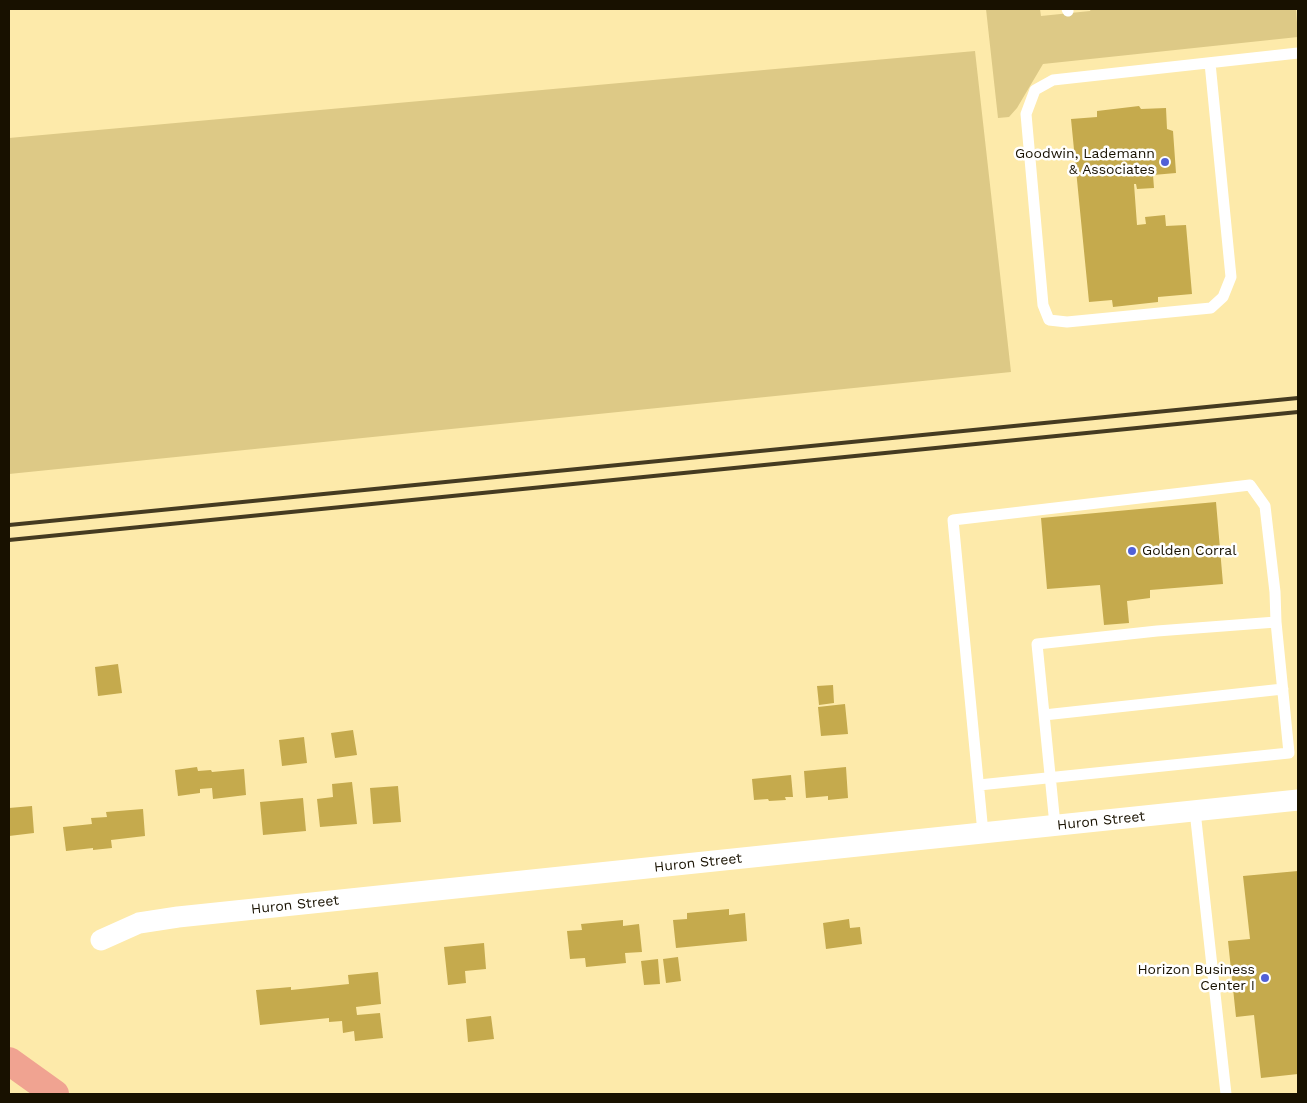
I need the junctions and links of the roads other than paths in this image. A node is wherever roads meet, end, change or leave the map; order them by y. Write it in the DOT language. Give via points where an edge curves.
graph roads {
  1 [pos="1298,54"];
  2 [pos="1210,63"];
  3 [pos="1276,622"];
  4 [pos="1283,690"];
  5 [pos="1044,714"];
  6 [pos="1050,778"];
  7 [pos="979,785"];
  8 [pos="1298,800"];
  9 [pos="1195,811"];
  10 [pos="1055,825"];
  11 [pos="983,833"];
  12 [pos="101,940"];
  13 [pos="9,1061"];
  14 [pos="55,1094"];
  15 [pos="1226,1094"];
  1 -- 2 [label="lane"];
  2 -- 2 [label="lane" via="1053,80 1035,90 1026,114 1042,306 1049,320 1067,322 1211,308 1223,298 1230,277"];
  3 -- 4 [label="lane"];
  3 -- 5 [label="lane" via="1037,644"];
  3 -- 7 [label="lane" via="1265,506 1250,485 953,520"];
  4 -- 5 [label="lane"];
  4 -- 6 [label="lane" via="1289,753"];
  5 -- 6 [label="lane"];
  6 -- 7 [label="lane"];
  6 -- 10 [label="lane"];
  7 -- 11 [label="lane"];
  8 -- 9 [label="street, Huron Street"];
  9 -- 10 [label="street, Huron Street"];
  9 -- 15 [label="lane"];
  10 -- 11 [label="street, Huron Street"];
  11 -- 12 [label="street, Huron Street" via="178,917 139,923"];
  13 -- 14 [label="highway"];
}
